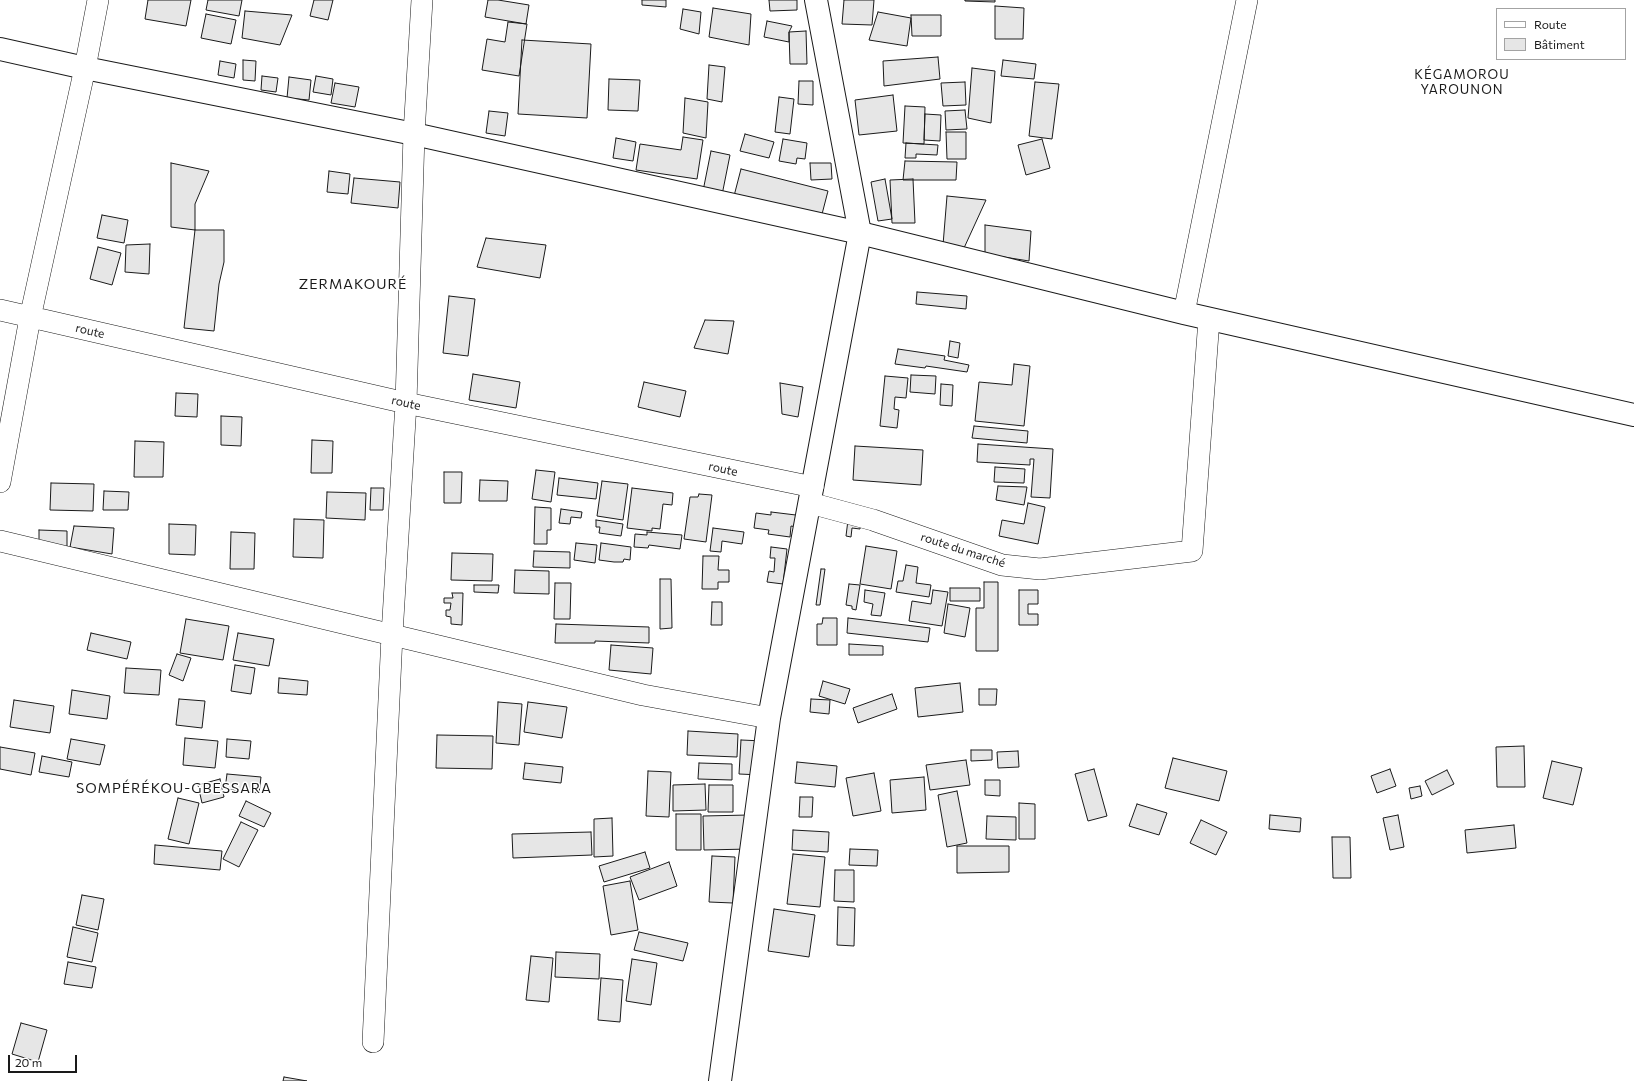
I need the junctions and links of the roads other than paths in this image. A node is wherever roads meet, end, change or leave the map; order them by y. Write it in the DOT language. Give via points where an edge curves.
graph roads {
  1 [pos="98,0"];
  2 [pos="422,0"];
  3 [pos="816,0"];
  4 [pos="1247,0"];
  5 [pos="0,49"];
  6 [pos="85,68"];
  7 [pos="414,134"];
  8 [pos="860,233"];
  9 [pos="0,310"];
  10 [pos="1184,313"];
  11 [pos="30,318"];
  12 [pos="1209,319"];
  13 [pos="406,403"];
  14 [pos="1634,415"];
  15 [pos="0,482"];
  16 [pos="811,495"];
  17 [pos="0,541"];
  18 [pos="392,635"];
  19 [pos="769,718"];
  20 [pos="372,1042"];
  21 [pos="720,1081"];
  1 -- 6 [label="street"];
  2 -- 7 [label="street"];
  3 -- 8 [label="main road"];
  4 -- 10 [label="street"];
  5 -- 6 [label="main road"];
  6 -- 7 [label="main road"];
  6 -- 11 [label="street"];
  7 -- 8 [label="main road"];
  7 -- 13 [label="street"];
  8 -- 10 [label="main road"];
  8 -- 16 [label="main road"];
  9 -- 11 [label="street, route"];
  10 -- 12 [label="main road"];
  11 -- 13 [label="street, route"];
  11 -- 15 [label="street"];
  12 -- 14 [label="main road"];
  12 -- 16 [label="street, route du marché" via="1192,551 1040,569 1002,565 873,520"];
  13 -- 16 [label="street, route"];
  13 -- 18 [label="street"];
  16 -- 19 [label="main road"];
  17 -- 18 [label="street"];
  18 -- 19 [label="street" via="644,695"];
  18 -- 20 [label="street"];
  19 -- 21 [label="main road"];
}
